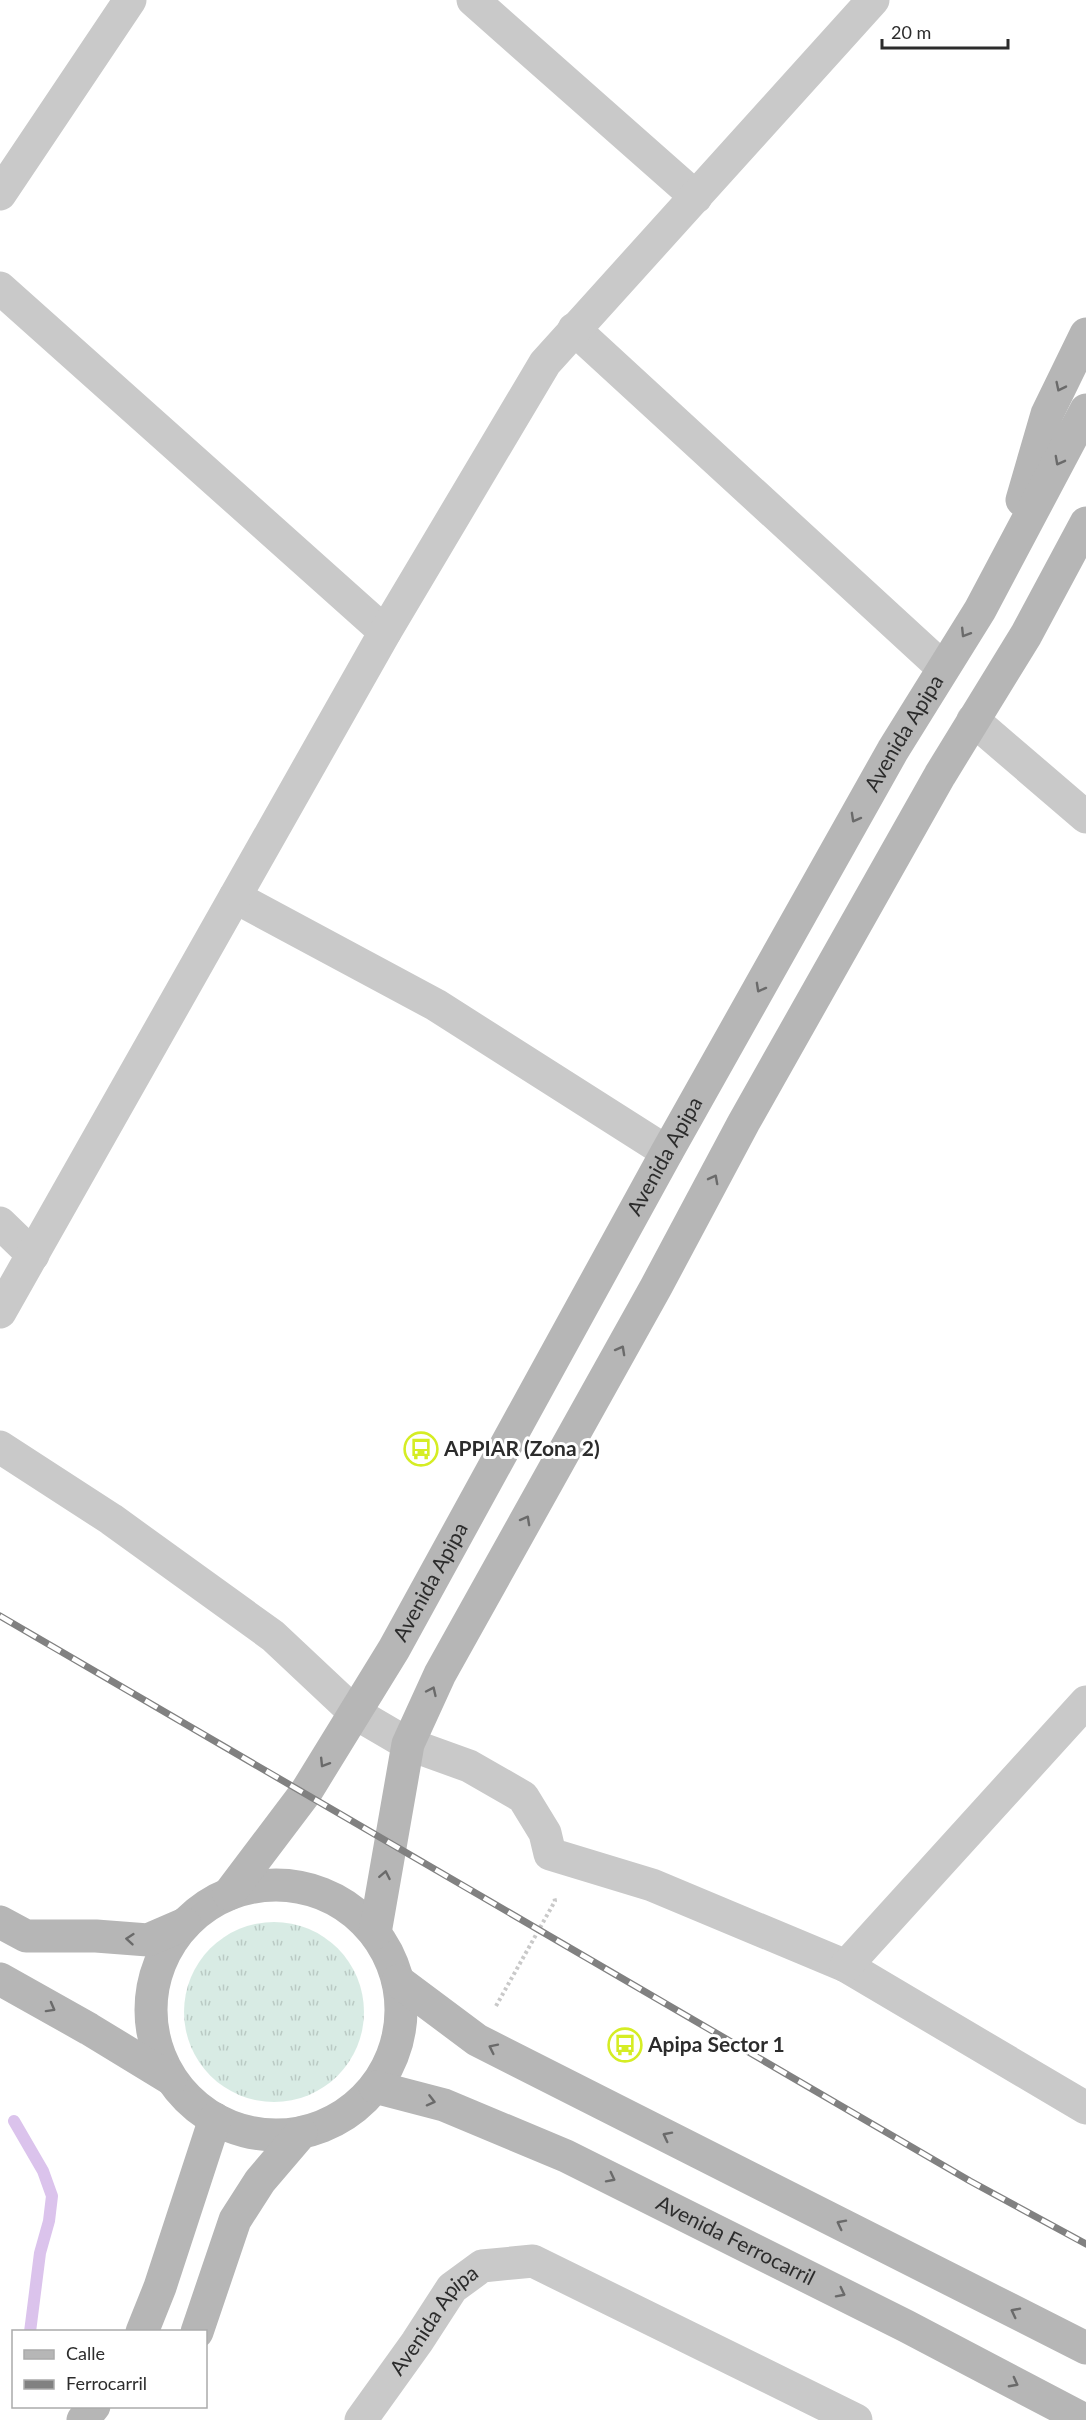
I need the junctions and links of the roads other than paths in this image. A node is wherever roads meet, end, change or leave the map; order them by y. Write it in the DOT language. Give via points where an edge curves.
graph roads {
  1 [pos="130,0"];
  2 [pos="473,0"];
  3 [pos="873,0"];
  4 [pos="0,194"];
  5 [pos="696,197"];
  6 [pos="0,288"];
  7 [pos="574,329"];
  8 [pos="1086,334"];
  9 [pos="1086,410"];
  10 [pos="1086,523"];
  11 [pos="1004,564"];
  12 [pos="1086,573"];
  13 [pos="1038,612"];
  14 [pos="385,632"];
  15 [pos="943,668"];
  16 [pos="973,720"];
  17 [pos="1086,817"];
  18 [pos="235,897"];
  19 [pos="668,1152"];
  20 [pos="0,1222"];
  21 [pos="33,1255"];
  22 [pos="0,1312"];
  23 [pos="0,1447"];
  24 [pos="1086,1702"];
  25 [pos="355,1713"];
  26 [pos="408,1744"];
  27 [pos="229,1894"];
  28 [pos="0,1922"];
  29 [pos="185,1924"];
  30 [pos="375,1933"];
  31 [pos="846,1966"];
  32 [pos="0,1979"];
  33 [pos="398,1981"];
  34 [pos="171,2079"];
  35 [pos="375,2087"];
  36 [pos="1086,2108"];
  37 [pos="215,2119"];
  38 [pos="301,2133"];
  39 [pos="142,2330"];
  40 [pos="197,2330"];
  41 [pos="1086,2348"];
  42 [pos="92,2408"];
  43 [pos="83,2420"];
  44 [pos="361,2420"];
  45 [pos="856,2420"];
  46 [pos="1085,2420"];
  1 -- 4 [label="street"];
  2 -- 5 [label="street"];
  3 -- 5 [label="street"];
  5 -- 7 [label="street"];
  6 -- 14 [label="street"];
  7 -- 14 [label="street" via="545,363"];
  7 -- 15 [label="street"];
  8 -- 11 [label="main road, one-way" via="1047,414"];
  9 -- 11 [label="main road, Avenida Apipa, one-way"];
  10 -- 13 [label="main road"];
  11 -- 15 [label="main road, Avenida Apipa, one-way"];
  12 -- 13 [label="main road"];
  13 -- 16 [label="main road"];
  14 -- 18 [label="street"];
  15 -- 19 [label="main road, Avenida Apipa, one-way"];
  16 -- 17 [label="street"];
  26 -- 16 [label="main road, one-way" via="440,1674 744,1122"];
  18 -- 19 [label="street" via="436,1005"];
  18 -- 21 [label="street"];
  19 -- 25 [label="main road, Avenida Apipa" via="426,1592"];
  20 -- 21 [label="street"];
  21 -- 22 [label="street"];
  23 -- 25 [label="street" via="111,1519 273,1636"];
  24 -- 31 [label="street"];
  25 -- 26 [label="street"];
  25 -- 27 [label="main road, Avenida Apipa, one-way" via="306,1792"];
  30 -- 26 [label="main road, one-way"];
  26 -- 31 [label="street" via="468,1766 523,1797 545,1833 550,1854 652,1885"];
  27 -- 29 [label="main road" via="206,1906"];
  27 -- 30 [label="main road" via="282,1885 309,1889 357,1914"];
  29 -- 28 [label="main road, one-way" via="148,1940 26,1936"];
  29 -- 34 [label="main road" via="156,1971 150,1998 158,2054"];
  30 -- 33 [label="main road" via="390,1956"];
  31 -- 36 [label="street"];
  32 -- 34 [label="main road, one-way"];
  33 -- 35 [label="main road" via="402,2009 399,2037 390,2063"];
  41 -- 33 [label="main road, one-way" via="477,2040"];
  34 -- 37 [label="main road" via="191,2102"];
  35 -- 38 [label="main road" via="346,2113"];
  35 -- 46 [label="main road, Avenida Ferrocarril, one-way" via="444,2104 566,2156"];
  37 -- 38 [label="main road" via="242,2130"];
  37 -- 39 [label="main road"];
  38 -- 40 [label="main road" via="260,2181 235,2220"];
  42 -- 43 [label="main road"];
  44 -- 45 [label="street, Avenida Apipa" via="452,2288 482,2266 533,2261"];
}
